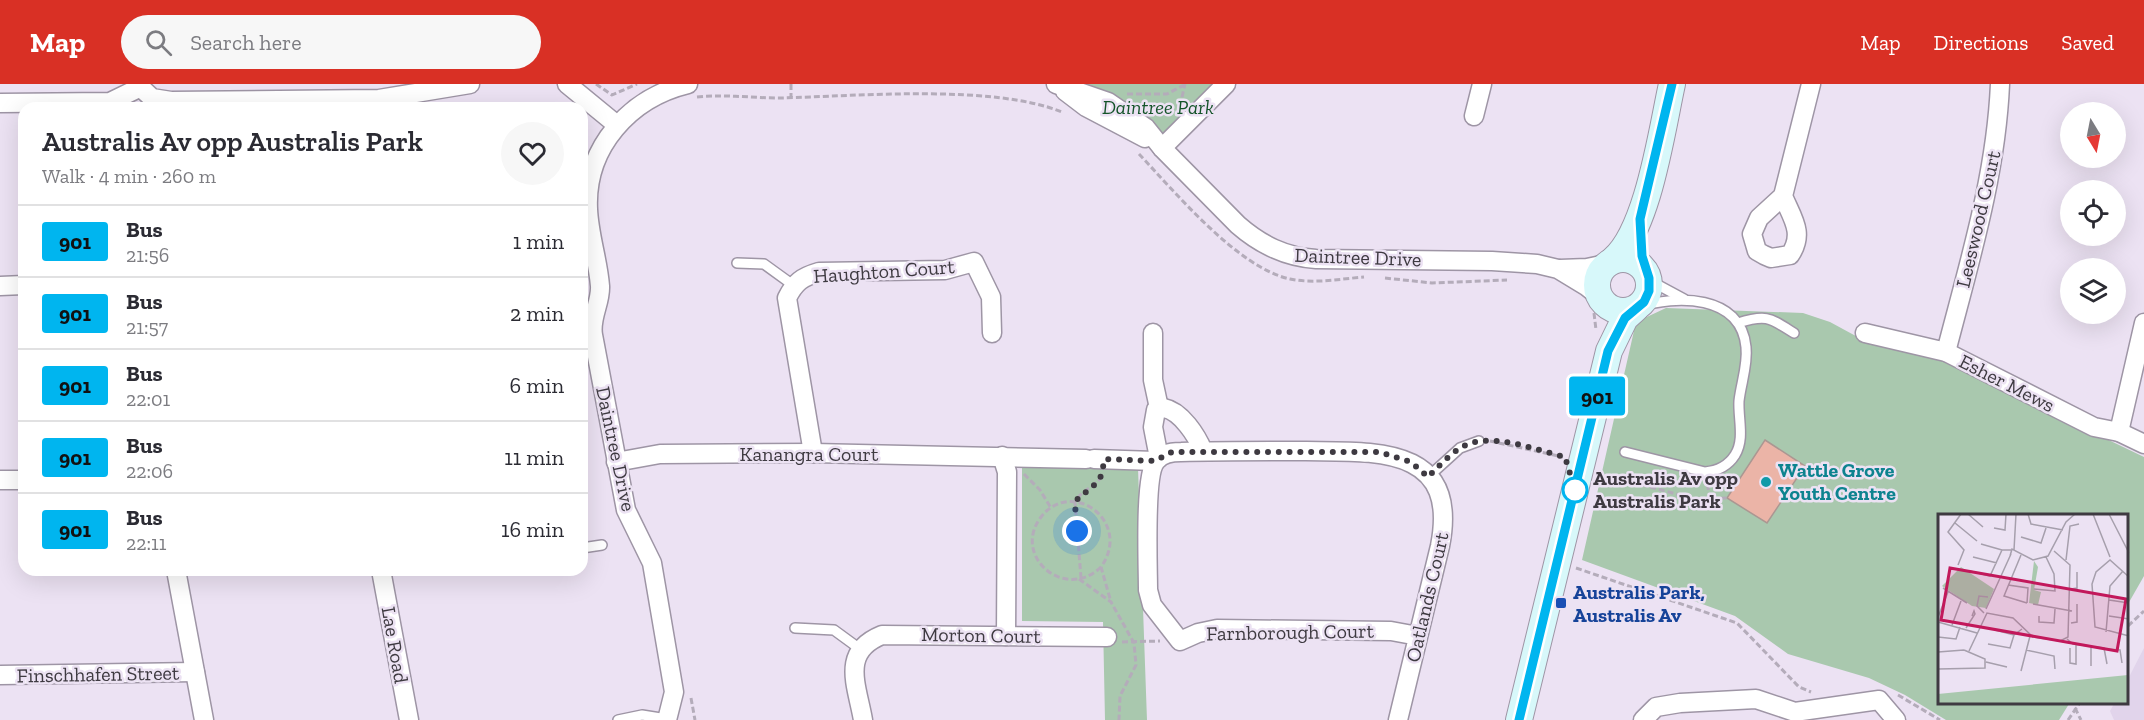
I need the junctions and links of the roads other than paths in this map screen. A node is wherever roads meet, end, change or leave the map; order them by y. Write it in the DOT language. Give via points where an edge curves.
graph roads {
  1 [pos="470,84"];
  2 [pos="567,84"];
  3 [pos="1055,84"];
  4 [pos="1226,84"];
  5 [pos="1482,84"];
  6 [pos="1672,84"];
  7 [pos="1811,84"];
  8 [pos="2000,84"];
  9 [pos="138,86"];
  10 [pos="691,91"];
  11 [pos="317,92"];
  12 [pos="411,101"];
  13 [pos="110,102"];
  14 [pos="0,103"];
  15 [pos="18,103"];
  16 [pos="1474,116"];
  17 [pos="617,125"];
  18 [pos="1162,148"];
  19 [pos="1784,196"];
  20 [pos="1640,219"];
  21 [pos="737,262"];
  22 [pos="1610,262"];
  23 [pos="1558,269"];
  24 [pos="1647,273"];
  25 [pos="18,285"];
  26 [pos="794,285"];
  27 [pos="0,286"];
  28 [pos="1601,299"];
  29 [pos="1684,299"];
  30 [pos="1636,308"];
  31 [pos="588,314"];
  32 [pos="1738,323"];
  33 [pos="2144,324"];
  34 [pos="992,333"];
  35 [pos="1153,333"];
  36 [pos="1794,333"];
  37 [pos="1865,333"];
  38 [pos="1608,351"];
  39 [pos="1946,352"];
  40 [pos="1159,408"];
  41 [pos="2119,432"];
  42 [pos="1479,441"];
  43 [pos="2144,444"];
  44 [pos="1203,451"];
  45 [pos="1626,452"];
  46 [pos="813,453"];
  47 [pos="1002,456"];
  48 [pos="1095,459"];
  49 [pos="1157,459"];
  50 [pos="616,462"];
  51 [pos="1428,477"];
  52 [pos="0,480"];
  53 [pos="18,480"];
  54 [pos="602,545"];
  55 [pos="588,547"];
  56 [pos="177,576"];
  57 [pos="382,576"];
  58 [pos="795,628"];
  59 [pos="1006,636"];
  60 [pos="1418,636"];
  61 [pos="1107,637"];
  62 [pos="860,649"];
  63 [pos="195,672"];
  64 [pos="0,675"];
  65 [pos="204,720"];
  66 [pos="409,720"];
  67 [pos="618,720"];
  68 [pos="667,720"];
  69 [pos="863,720"];
  70 [pos="1398,720"];
  71 [pos="1519,720"];
  72 [pos="1643,720"];
  73 [pos="1896,720"];
  1 -- 12 [label="street"];
  2 -- 17 [label="street"];
  3 -- 18 [label="street, Daintree Drive" via="1108,102 1146,128"];
  4 -- 18 [label="street"];
  5 -- 16 [label="street"];
  6 -- 20 [label="street"];
  7 -- 19 [label="street"];
  8 -- 39 [label="street, Leeswood Court" via="1990,183"];
  9 -- 11 [label="street" via="161,101"];
  9 -- 13 [label="street"];
  10 -- 17 [label="street, Daintree Drive" via="651,97"];
  11 -- 12 [label="street"];
  14 -- 15 [label="street"];
  17 -- 31 [label="street, Daintree Drive" via="599,151 590,179 588,210 600,291"];
  18 -- 23 [label="street, Daintree Drive" via="1250,236 1288,255 1316,260 1508,261"];
  20 -- 22 [label="street" via="1623,250"];
  20 -- 24 [label="street"];
  21 -- 26 [label="lane, Haughton Court" via="764,264"];
  22 -- 23 [label="street, Daintree Drive"];
  22 -- 24 [label="street" via="1633,260"];
  22 -- 28 [label="street" via="1597,282"];
  23 -- 28 [label="street, Daintree Drive"];
  24 -- 29 [label="lane" via="1658,285"];
  24 -- 30 [label="street" via="1648,295"];
  25 -- 27 [label="street"];
  26 -- 34 [label="street, Haughton Court" via="819,272 945,270 974,262 991,297"];
  26 -- 46 [label="street, Haughton Court" via="787,298 788,314"];
  28 -- 30 [label="street" via="1619,311"];
  28 -- 38 [label="street"];
  29 -- 30 [label="lane"];
  29 -- 32 [label="lane" via="1713,304"];
  30 -- 38 [label="street" via="1625,318"];
  31 -- 50 [label="street, Daintree Drive"];
  32 -- 36 [label="lane" via="1760,316 1771,318"];
  32 -- 45 [label="lane" via="1746,357 1739,401 1738,449 1727,465 1704,472"];
  33 -- 41 [label="street"];
  35 -- 40 [label="street" via="1153,380"];
  37 -- 39 [label="street, Esher Mews"];
  38 -- 71 [label="street" via="1573,463"];
  39 -- 41 [label="street, Esher Mews" via="2094,427"];
  40 -- 44 [label="street" via="1173,412 1196,436"];
  40 -- 49 [label="street" via="1153,427"];
  41 -- 43 [label="street, Esher Mews"];
  42 -- 51 [label="lane" via="1460,448"];
  44 -- 49 [label="street, Oatlands Court" via="1172,452"];
  44 -- 51 [label="street, Oatlands Court" via="1379,452 1411,462"];
  46 -- 47 [label="street, Kanangra Court"];
  46 -- 50 [label="street, Kanangra Court" via="660,454"];
  47 -- 48 [label="street, Kanangra Court"];
  47 -- 59 [label="street" via="1007,472"];
  48 -- 49 [label="street, Oatlands Court"];
  49 -- 60 [label="street, Farnborough Court" via="1149,482 1148,590 1152,605 1180,641 1217,629 1391,631"];
  50 -- 68 [label="street, Daintree Drive" via="626,510 652,563 674,692"];
  51 -- 60 [label="street, Oatlands Court" via="1440,496 1444,519"];
  52 -- 53 [label="street"];
  54 -- 55 [label="lane"];
  56 -- 63 [label="street"];
  57 -- 66 [label="street, Lae Road"];
  58 -- 62 [label="lane" via="834,630"];
  59 -- 61 [label="street, Morton Court"];
  59 -- 62 [label="street, Morton Court" via="882,635"];
  60 -- 70 [label="street, Oatlands Court"];
  62 -- 69 [label="street" via="854,664"];
  63 -- 64 [label="street, Finschhafen Street"];
  63 -- 65 [label="street"];
  67 -- 68 [label="lane, Daintree Drive" via="642,715"];
  72 -- 73 [label="street" via="1656,707 1756,699 1795,712 1879,700"];
}
